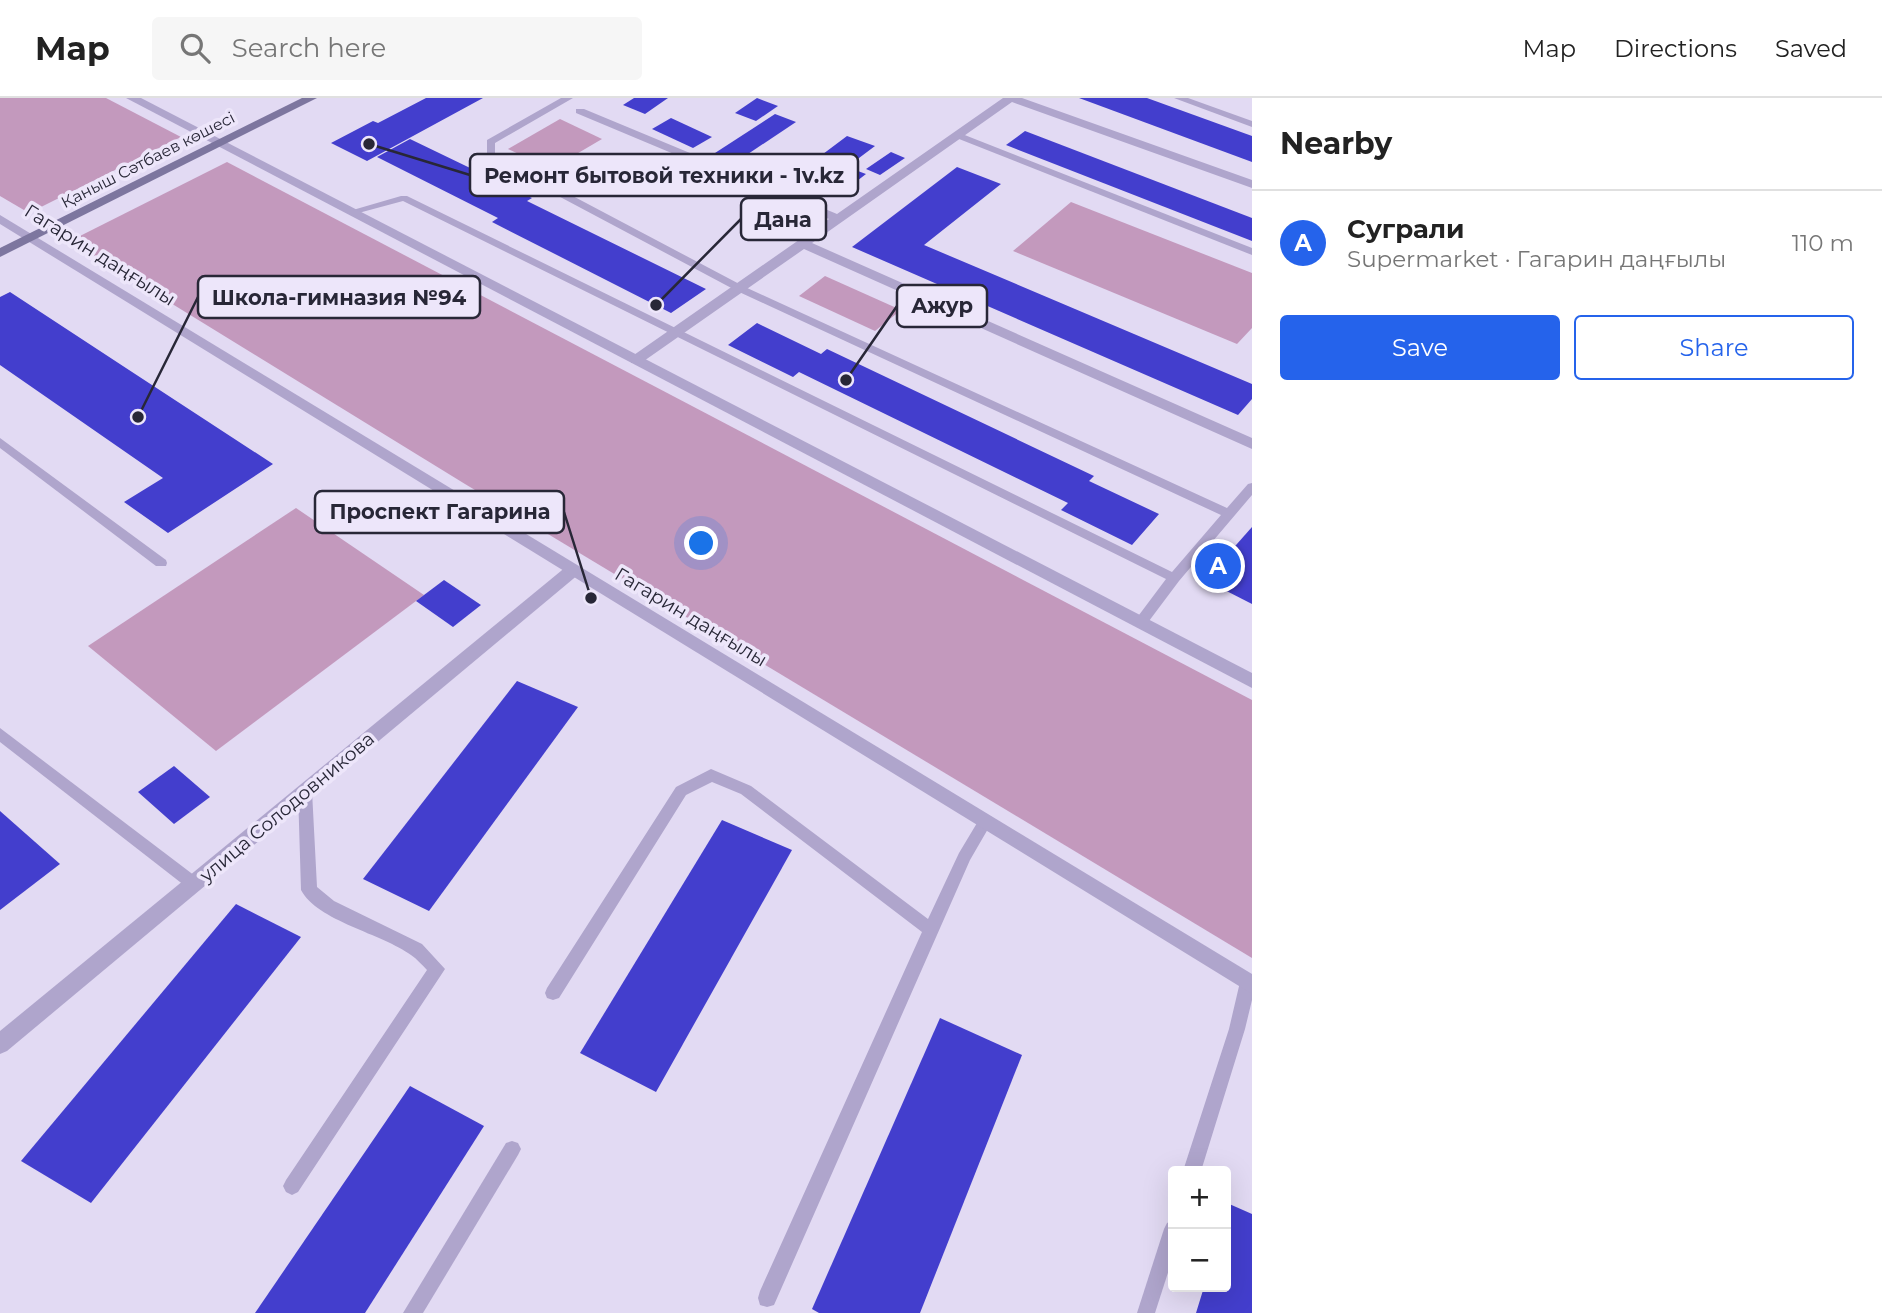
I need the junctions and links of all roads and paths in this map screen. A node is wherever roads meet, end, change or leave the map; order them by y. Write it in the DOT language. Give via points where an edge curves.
graph roads {
  1 [pos="132,98"];
  2 [pos="311,98"];
  3 [pos="568,98"];
  4 [pos="1010,98"];
  5 [pos="1179,98"];
  6 [pos="580,111"];
  7 [pos="1252,124"];
  8 [pos="957,135"];
  9 [pos="220,143"];
  10 [pos="1252,184"];
  11 [pos="351,212"];
  12 [pos="0,219"];
  13 [pos="839,219"];
  14 [pos="31,238"];
  15 [pos="804,244"];
  16 [pos="1252,252"];
  17 [pos="0,253"];
  18 [pos="741,289"];
  19 [pos="674,333"];
  20 [pos="636,360"];
  21 [pos="0,442"];
  22 [pos="1252,444"];
  23 [pos="1252,488"];
  24 [pos="1229,514"];
  25 [pos="161,563"];
  26 [pos="573,570"];
  27 [pos="1174,578"];
  28 [pos="1141,622"];
  29 [pos="1252,681"];
  30 [pos="0,734"];
  31 [pos="305,791"];
  32 [pos="985,822"];
  33 [pos="194,884"];
  34 [pos="931,930"];
  35 [pos="1250,984"];
  36 [pos="553,993"];
  37 [pos="0,1044"];
  38 [pos="512,1149"];
  39 [pos="1194,1166"];
  40 [pos="292,1186"];
  41 [pos="1168,1245"];
  42 [pos="767,1298"];
  43 [pos="412,1313"];
  44 [pos="1146,1313"];
  1 -- 9 [label="street"];
  2 -- 9 [label="main road, Қаныш Сәтбаев көшесі"];
  3 -- 18 [label="lane" via="490,142 490,156"];
  4 -- 8 [label="street"];
  4 -- 10 [label="street"];
  5 -- 7 [label="lane"];
  6 -- 13 [label="street"];
  8 -- 13 [label="street"];
  8 -- 16 [label="lane"];
  9 -- 11 [label="street"];
  9 -- 14 [label="main road, Қаныш Сәтбаев көшесі"];
  11 -- 19 [label="lane" via="404,198"];
  11 -- 20 [label="street"];
  12 -- 14 [label="street, Гагарин даңғылы"];
  13 -- 15 [label="street"];
  14 -- 17 [label="main road, Қаныш Сәтбаев көшесі"];
  14 -- 26 [label="street, Гагарин даңғылы"];
  15 -- 18 [label="street"];
  15 -- 22 [label="street"];
  18 -- 19 [label="street"];
  18 -- 24 [label="lane"];
  19 -- 20 [label="street"];
  19 -- 27 [label="lane"];
  20 -- 28 [label="street"];
  21 -- 25 [label="lane"];
  23 -- 24 [label="lane"];
  24 -- 27 [label="lane"];
  26 -- 31 [label="street, улица Солодовникова"];
  26 -- 32 [label="street, Гагарин даңғылы"];
  27 -- 28 [label="lane"];
  28 -- 29 [label="street"];
  30 -- 33 [label="lane"];
  31 -- 33 [label="street, улица Солодовникова"];
  31 -- 40 [label="lane" via="309,890 328,906 416,949 437,969"];
  32 -- 34 [label="lane"];
  32 -- 35 [label="street, Гагарин даңғылы"];
  33 -- 37 [label="street, улица Солодовникова"];
  34 -- 36 [label="lane" via="746,790 711,775 681,791"];
  34 -- 42 [label="lane"];
  35 -- 39 [label="lane"];
  38 -- 43 [label="lane"];
  41 -- 44 [label="lane"];
}
